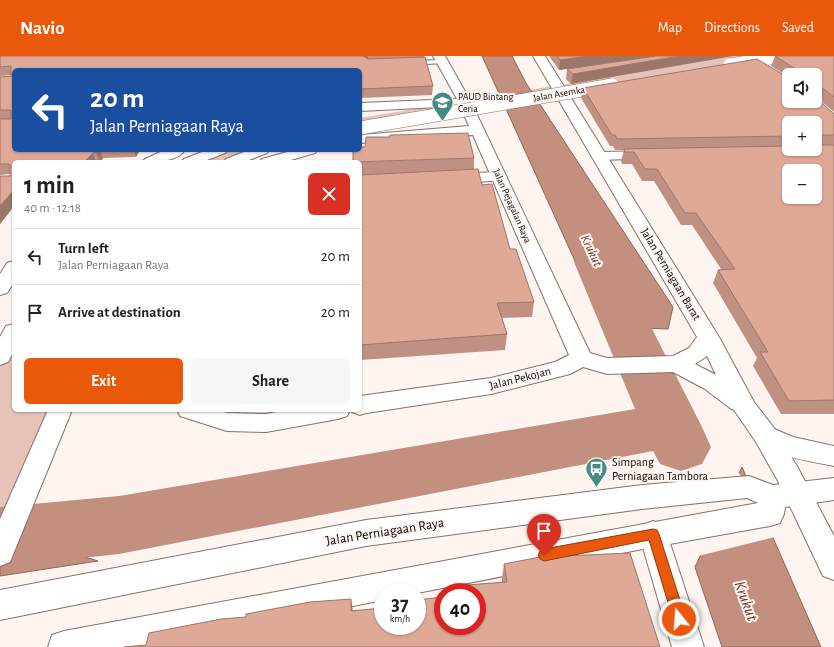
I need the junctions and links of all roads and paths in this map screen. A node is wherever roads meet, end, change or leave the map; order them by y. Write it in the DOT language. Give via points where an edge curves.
graph roads {
  1 [pos="539,56"];
  2 [pos="734,56"];
  3 [pos="787,57"];
  4 [pos="440,59"];
  5 [pos="405,63"];
  6 [pos="756,64"];
  7 [pos="719,65"];
  8 [pos="768,70"];
  9 [pos="568,74"];
  10 [pos="552,76"];
  11 [pos="617,76"];
  12 [pos="565,97"];
  13 [pos="465,102"];
  14 [pos="365,106"];
  15 [pos="362,118"];
  16 [pos="362,128"];
  17 [pos="478,130"];
  18 [pos="387,136"];
  19 [pos="362,139"];
  20 [pos="173,152"];
  21 [pos="215,152"];
  22 [pos="257,152"];
  23 [pos="303,152"];
  24 [pos="664,155"];
  25 [pos="600,156"];
  26 [pos="155,160"];
  27 [pos="195,160"];
  28 [pos="236,160"];
  29 [pos="274,160"];
  30 [pos="499,177"];
  31 [pos="432,180"];
  32 [pos="12,270"];
  33 [pos="0,289"];
  34 [pos="12,335"];
  35 [pos="708,337"];
  36 [pos="1,355"];
  37 [pos="581,358"];
  38 [pos="673,364"];
  39 [pos="362,405"];
  40 [pos="745,408"];
  41 [pos="59,412"];
  42 [pos="193,412"];
  43 [pos="326,412"];
  44 [pos="765,435"];
  45 [pos="834,456"];
  46 [pos="834,489"];
  47 [pos="773,498"];
  48 [pos="658,534"];
  49 [pos="0,553"];
  50 [pos="834,566"];
  51 [pos="0,605"];
  52 [pos="64,647"];
  53 [pos="688,647"];
  1 -- 10 [label="street, Jalan Perniagaan Barat"];
  2 -- 7 [label="street"];
  3 -- 6 [label="street"];
  3 -- 7 [label="street, bridge"];
  4 -- 5 [label="lane"];
  4 -- 13 [label="street, Jalan Pejagalan Raya"];
  6 -- 7 [label="street"];
  6 -- 8 [label="street"];
  9 -- 10 [label="street"];
  10 -- 12 [label="street, Jalan Perniagaan Barat"];
  11 -- 15 [label="street, Jalan Asemka"];
  12 -- 16 [label="street, Jalan Asemka, bridge" via="627,84"];
  12 -- 25 [label="street, Jalan Perniagaan Barat"];
  13 -- 14 [label="street"];
  13 -- 17 [label="street, Jalan Pejagalan Raya"];
  14 -- 18 [label="street" via="389,110 400,118 399,127"];
  17 -- 18 [label="street"];
  17 -- 30 [label="street, Jalan Pejagalan Raya"];
  18 -- 19 [label="street"];
  20 -- 26 [label="street"];
  21 -- 27 [label="street"];
  22 -- 28 [label="street"];
  23 -- 29 [label="street"];
  24 -- 25 [label="street"];
  25 -- 35 [label="street, Jalan Perniagaan Barat"];
  30 -- 31 [label="street"];
  30 -- 37 [label="street, Jalan Pejagalan Raya"];
  32 -- 33 [label="street"];
  34 -- 36 [label="street"];
  35 -- 38 [label="street" via="697,353"];
  35 -- 40 [label="street, Jalan Perniagaan Barat"];
  37 -- 38 [label="street" via="608,366"];
  37 -- 39 [label="street, Jalan Pekojan" via="562,368 492,386"];
  38 -- 40 [label="street" via="713,382"];
  40 -- 44 [label="street, Jalan Perniagaan Barat"];
  41 -- 49 [label="street"];
  42 -- 43 [label="street" via="227,422 266,422"];
  44 -- 45 [label="street" via="788,446"];
  44 -- 47 [label="street, Jalan Perniagaan Barat"];
  46 -- 47 [label="street, Jalan Perniagaan Raya"];
  47 -- 48 [label="street, Jalan Perniagaan Raya"];
  47 -- 50 [label="street, Jalan Perniagaan Barat"];
  47 -- 51 [label="street, Jalan Perniagaan Raya" via="642,497 366,533"];
  48 -- 52 [label="street, Jalan Perniagaan Raya"];
  48 -- 53 [label="street"];
}
